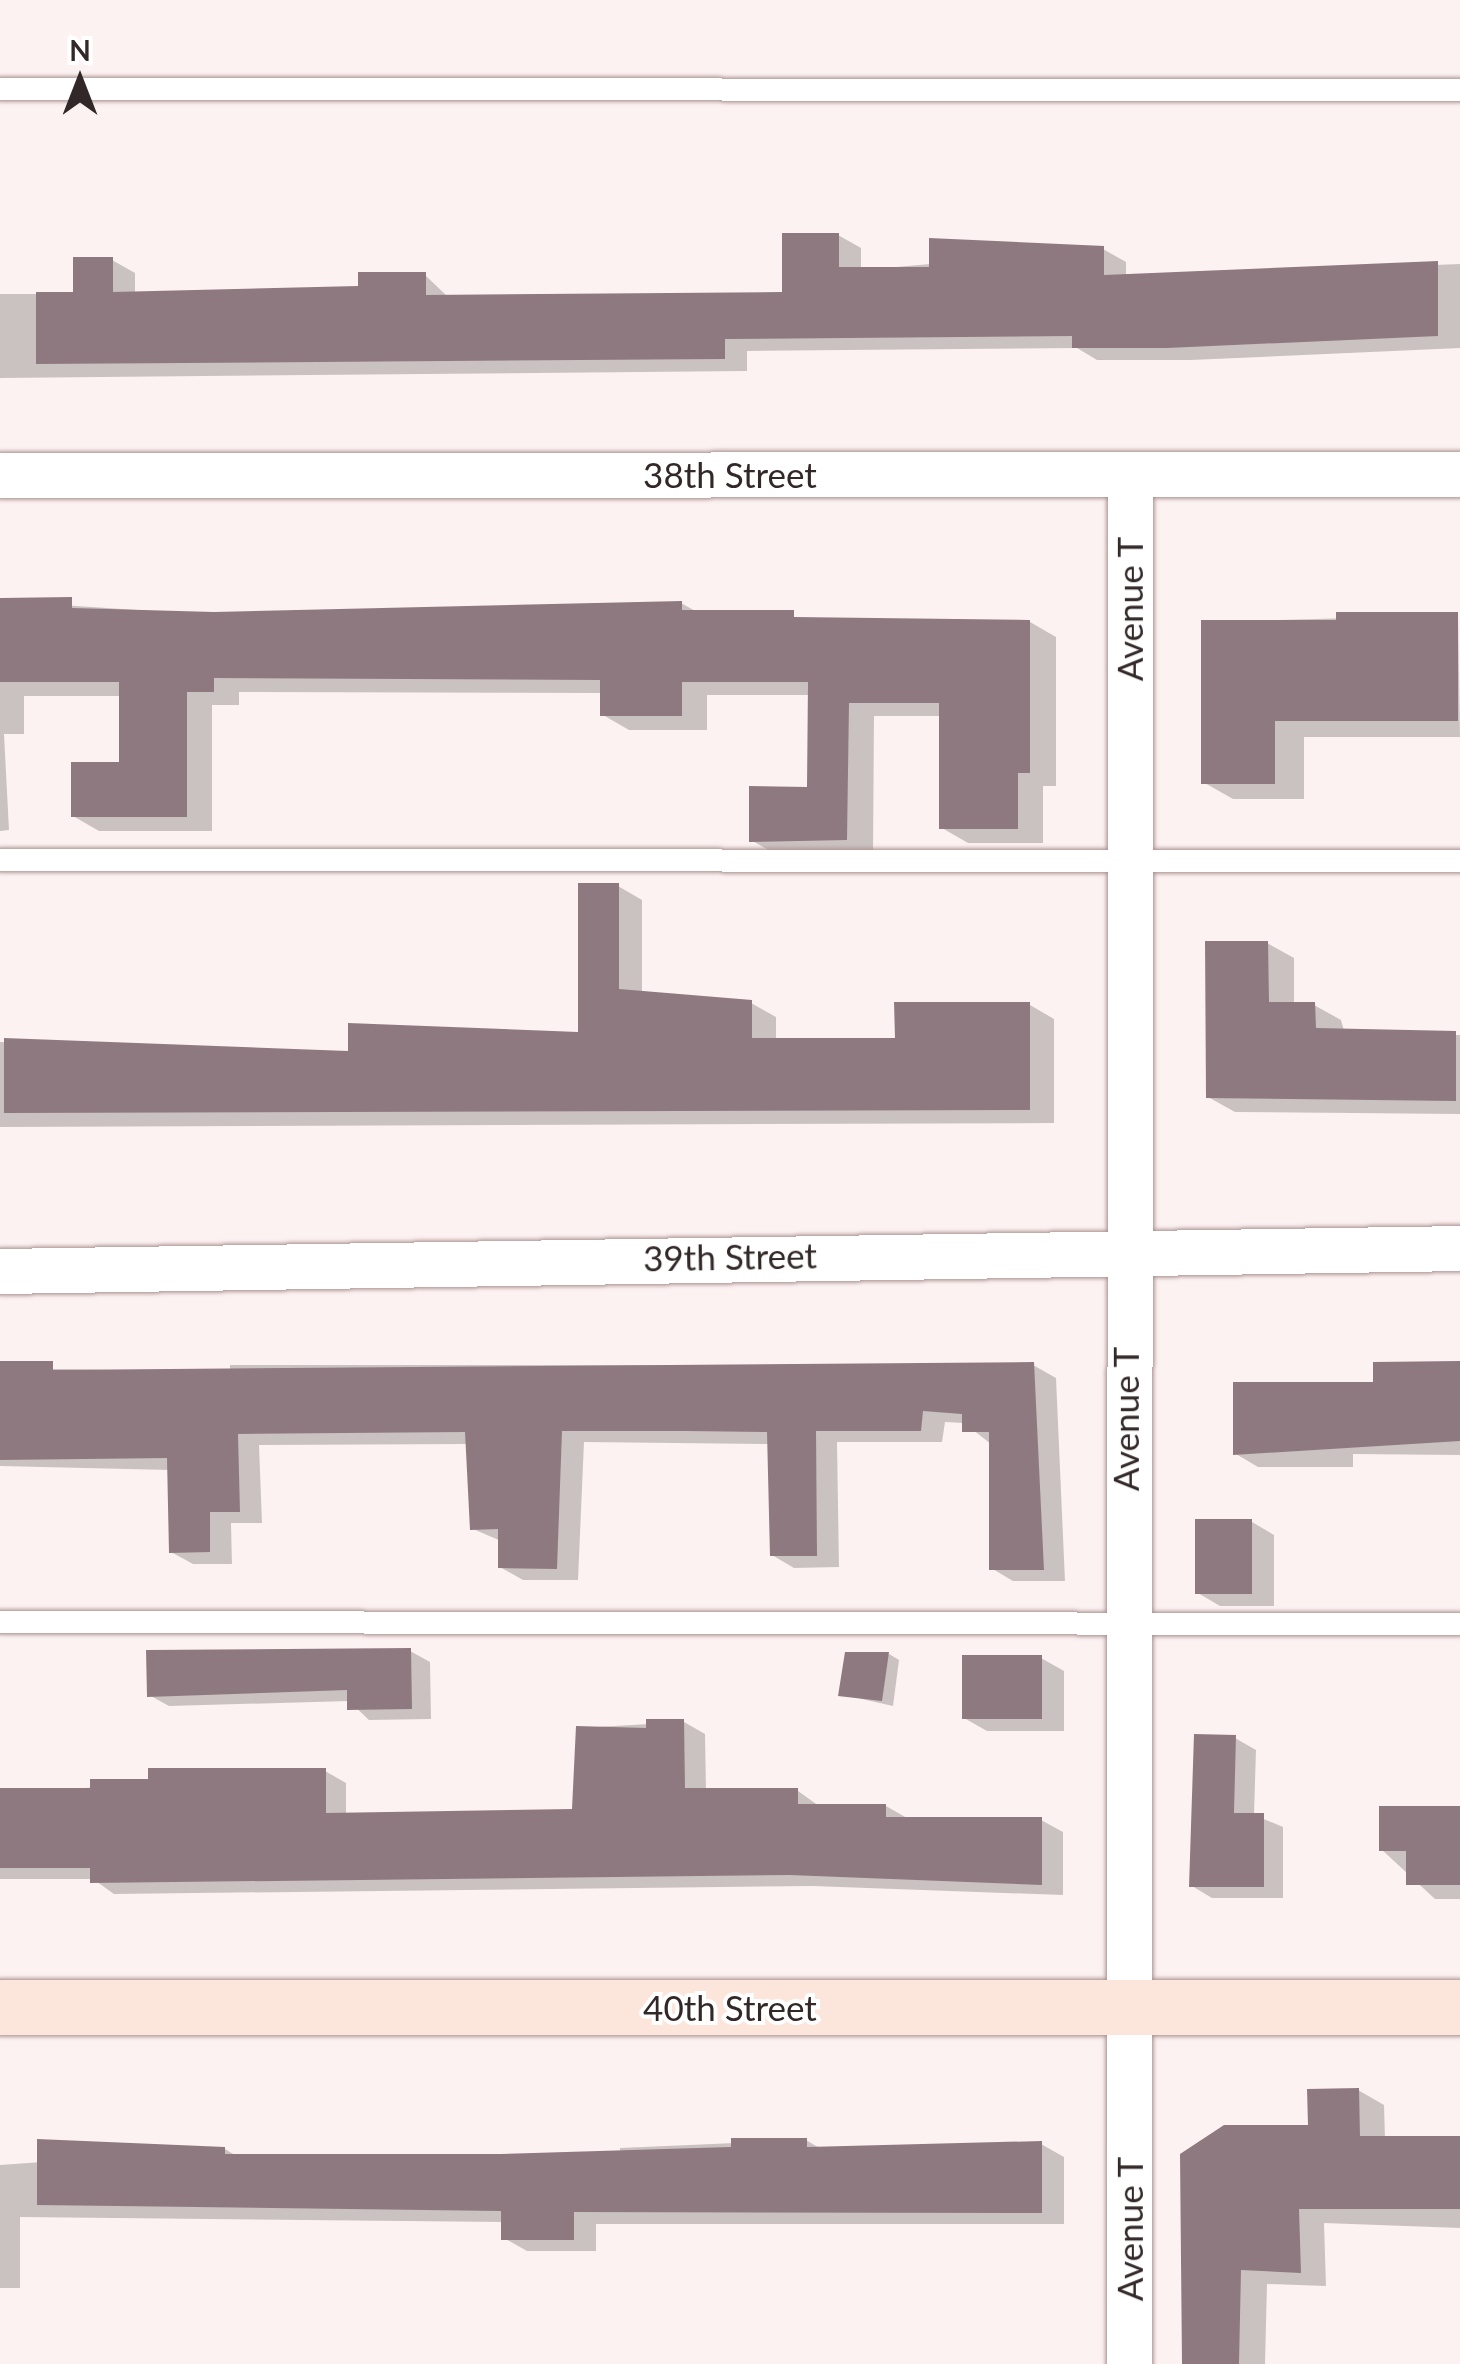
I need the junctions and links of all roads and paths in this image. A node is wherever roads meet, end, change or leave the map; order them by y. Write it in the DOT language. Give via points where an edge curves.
graph roads {
  1 [pos="0,89"];
  2 [pos="1460,90"];
  3 [pos="1130,474"];
  4 [pos="1460,474"];
  5 [pos="0,475"];
  6 [pos="0,860"];
  7 [pos="1127,860"];
  8 [pos="1460,861"];
  9 [pos="1124,1248"];
  10 [pos="1460,1248"];
  11 [pos="0,1271"];
  12 [pos="0,1622"];
  13 [pos="1126,1622"];
  14 [pos="1460,1624"];
  15 [pos="1129,2007"];
  16 [pos="1460,2007"];
  17 [pos="0,2008"];
  18 [pos="1129,2364"];
  1 -- 2 [label="lane"];
  3 -- 4 [label="street, 38th Street"];
  3 -- 5 [label="street, 38th Street"];
  3 -- 7 [label="street, Avenue T"];
  6 -- 7 [label="lane"];
  7 -- 8 [label="lane"];
  7 -- 9 [label="street, Avenue T"];
  9 -- 10 [label="street, 39th Street"];
  9 -- 11 [label="street, 39th Street"];
  9 -- 13 [label="street, Avenue T"];
  12 -- 13 [label="lane"];
  13 -- 14 [label="lane"];
  13 -- 15 [label="street, Avenue T"];
  15 -- 16 [label="street, 40th Street"];
  15 -- 17 [label="street, 40th Street"];
  15 -- 18 [label="street, Avenue T"];
}
